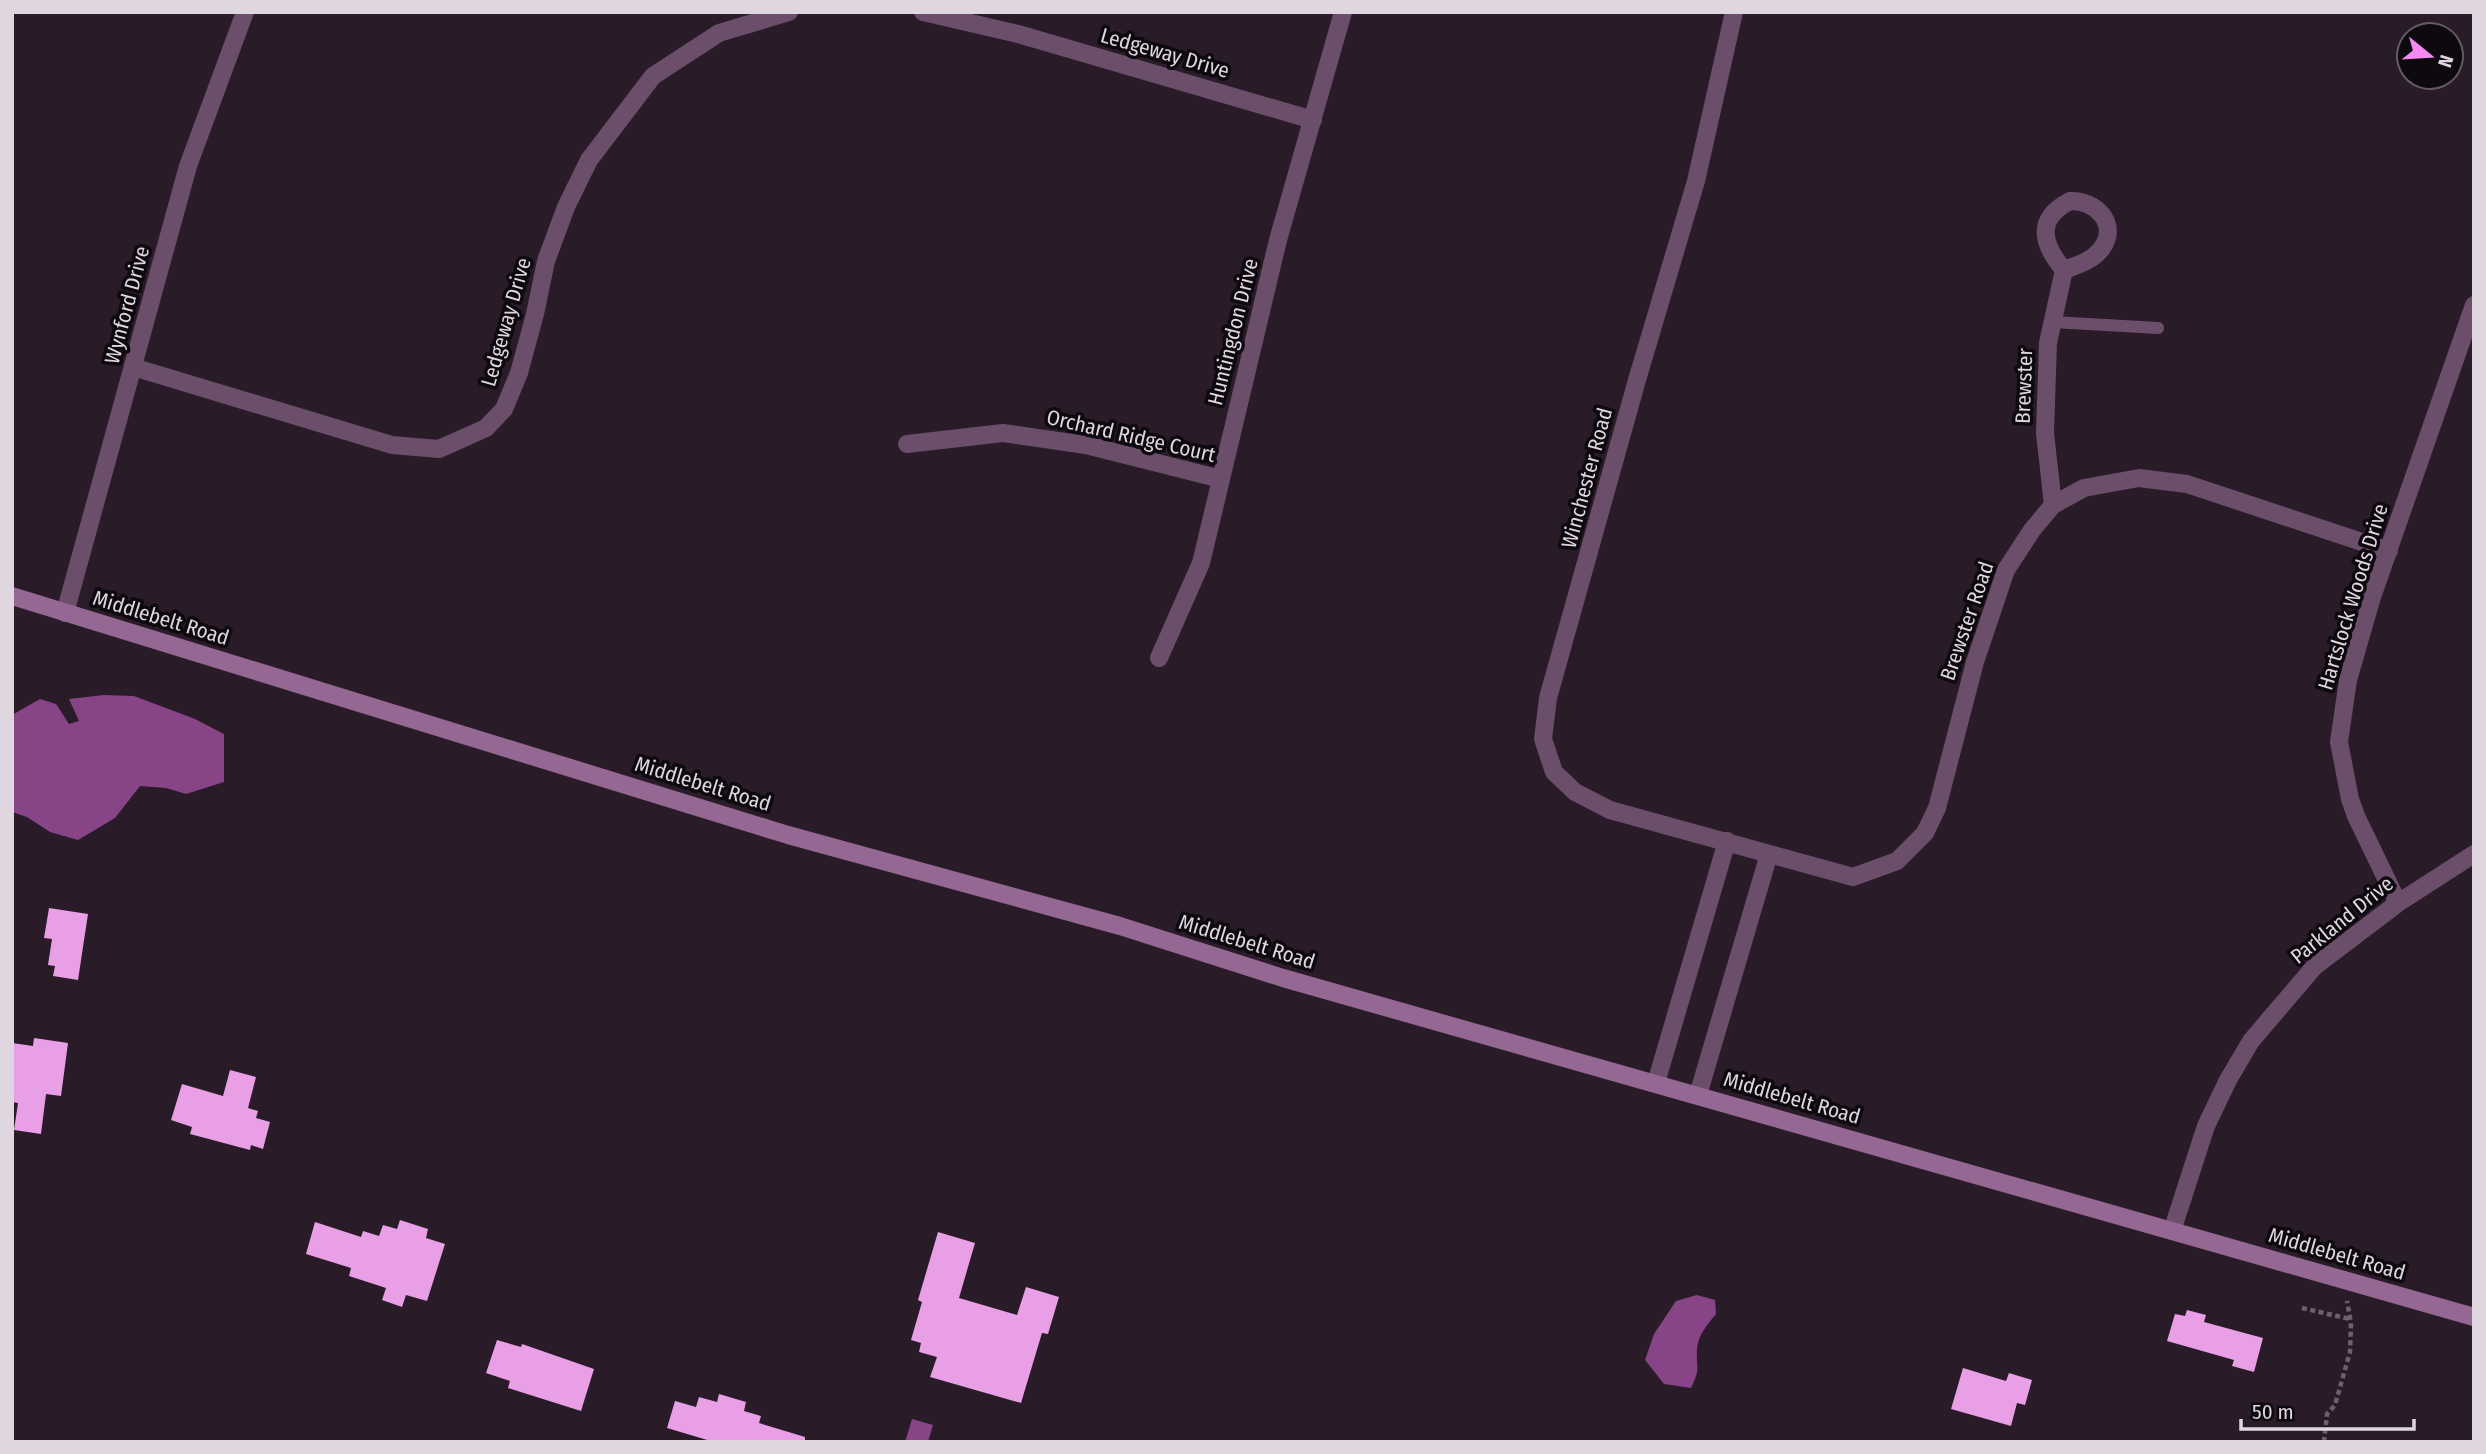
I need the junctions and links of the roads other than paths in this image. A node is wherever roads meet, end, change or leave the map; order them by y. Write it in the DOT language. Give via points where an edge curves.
graph roads {
  1 [pos="245,12"];
  2 [pos="789,12"];
  3 [pos="923,12"];
  4 [pos="1343,12"];
  5 [pos="1734,12"];
  6 [pos="1313,120"];
  7 [pos="2064,270"];
  8 [pos="2474,305"];
  9 [pos="2053,321"];
  10 [pos="2158,328"];
  11 [pos="133,367"];
  12 [pos="907,444"];
  13 [pos="1221,480"];
  14 [pos="2053,505"];
  15 [pos="2389,551"];
  16 [pos="12,596"];
  17 [pos="65,614"];
  18 [pos="1159,658"];
  19 [pos="1727,841"];
  20 [pos="1749,848"];
  21 [pos="2474,854"];
  22 [pos="1769,855"];
  23 [pos="2398,903"];
  24 [pos="1656,1083"];
  25 [pos="1698,1095"];
  26 [pos="2172,1231"];
  27 [pos="2474,1317"];
  1 -- 11 [label="street, Wynford Drive" via="188,166"];
  2 -- 11 [label="street, Ledgeway Drive" via="719,33 653,76 589,160 546,261 519,373 504,409 486,428 439,449 392,444"];
  3 -- 6 [label="street, Ledgeway Drive" via="1018,34"];
  4 -- 6 [label="street, Huntingdon Drive"];
  5 -- 19 [label="street, Winchester Road" via="1696,181 1548,698 1543,739 1555,772 1575,792 1610,810"];
  6 -- 13 [label="street, Huntingdon Drive" via="1278,240"];
  7 -- 9 [label="street, Brewster"];
  8 -- 15 [label="street, Hartslock Woods Drive"];
  9 -- 10 [label="lane"];
  9 -- 14 [label="street, Brewster" via="2045,433"];
  11 -- 17 [label="street, Wynford Drive"];
  12 -- 13 [label="street, Orchard Ridge Court" via="1003,433 1086,445"];
  13 -- 18 [label="street, Huntingdon Drive" via="1201,563"];
  14 -- 15 [label="street, Brewster Road" via="2084,488 2139,478 2187,484"];
  14 -- 22 [label="street, Brewster Road" via="2006,570 1975,662 1937,808 1925,834 1897,862 1853,877"];
  15 -- 23 [label="street, Hartslock Woods Drive" via="2348,680 2339,742 2356,816"];
  16 -- 17 [label="street, Middlebelt Road"];
  17 -- 24 [label="street, Middlebelt Road" via="788,835 1120,926 1283,978"];
  19 -- 20 [label="street, Winchester Road"];
  19 -- 24 [label="street"];
  20 -- 22 [label="street, Brewster Road"];
  21 -- 23 [label="street, Parkland Drive"];
  22 -- 25 [label="street"];
  23 -- 26 [label="street, Parkland Drive" via="2315,965 2251,1041 2206,1126"];
  24 -- 25 [label="street, Middlebelt Road"];
  25 -- 26 [label="street, Middlebelt Road"];
  26 -- 27 [label="street, Middlebelt Road"];
}
